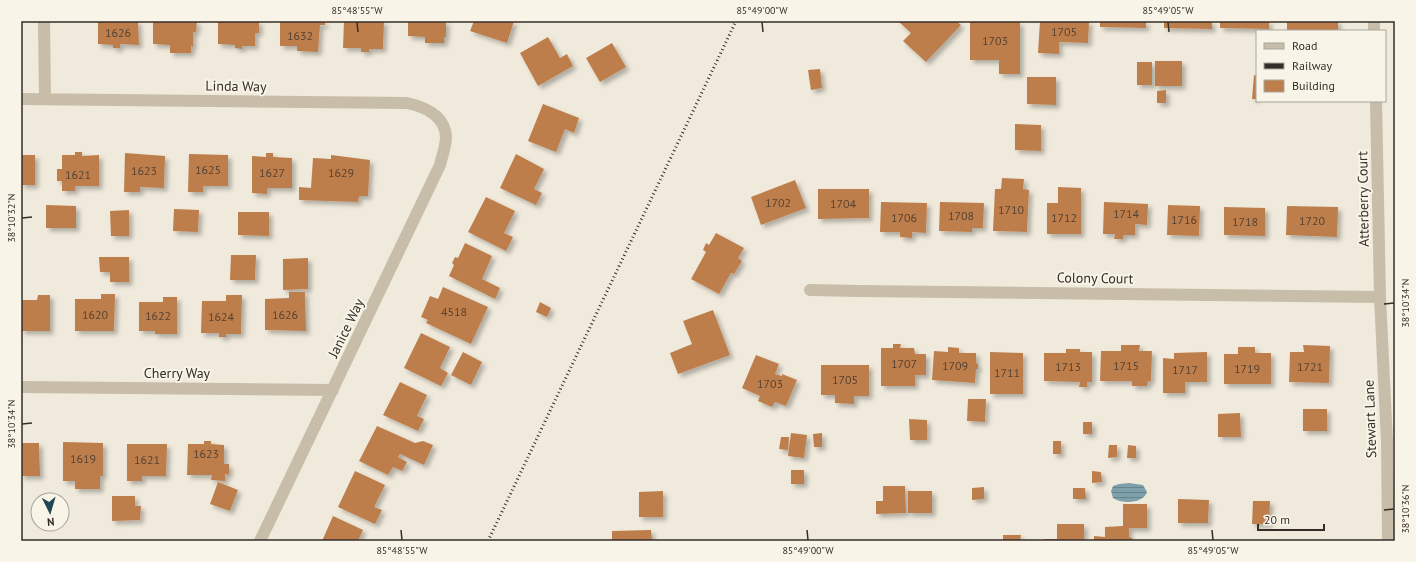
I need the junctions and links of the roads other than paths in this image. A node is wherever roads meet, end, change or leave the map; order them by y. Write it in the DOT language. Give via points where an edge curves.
graph roads {
  1 [pos="44,21"];
  2 [pos="21,99"];
  3 [pos="45,100"];
  4 [pos="1376,102"];
  5 [pos="442,125"];
  6 [pos="810,290"];
  7 [pos="1380,297"];
  8 [pos="21,387"];
  9 [pos="332,390"];
  10 [pos="260,541"];
  11 [pos="1388,541"];
  1 -- 3 [label="street"];
  2 -- 3 [label="street, Linda Way"];
  3 -- 5 [label="street, Linda Way" via="407,103 431,110"];
  4 -- 7 [label="street, Atterberry Court"];
  5 -- 9 [label="street, Janice Way" via="446,139 440,165"];
  6 -- 7 [label="street, Colony Court"];
  7 -- 11 [label="street, Stewart Lane" via="1387,442"];
  8 -- 9 [label="street, Cherry Way"];
  9 -- 10 [label="street, Janice Way"];
}
